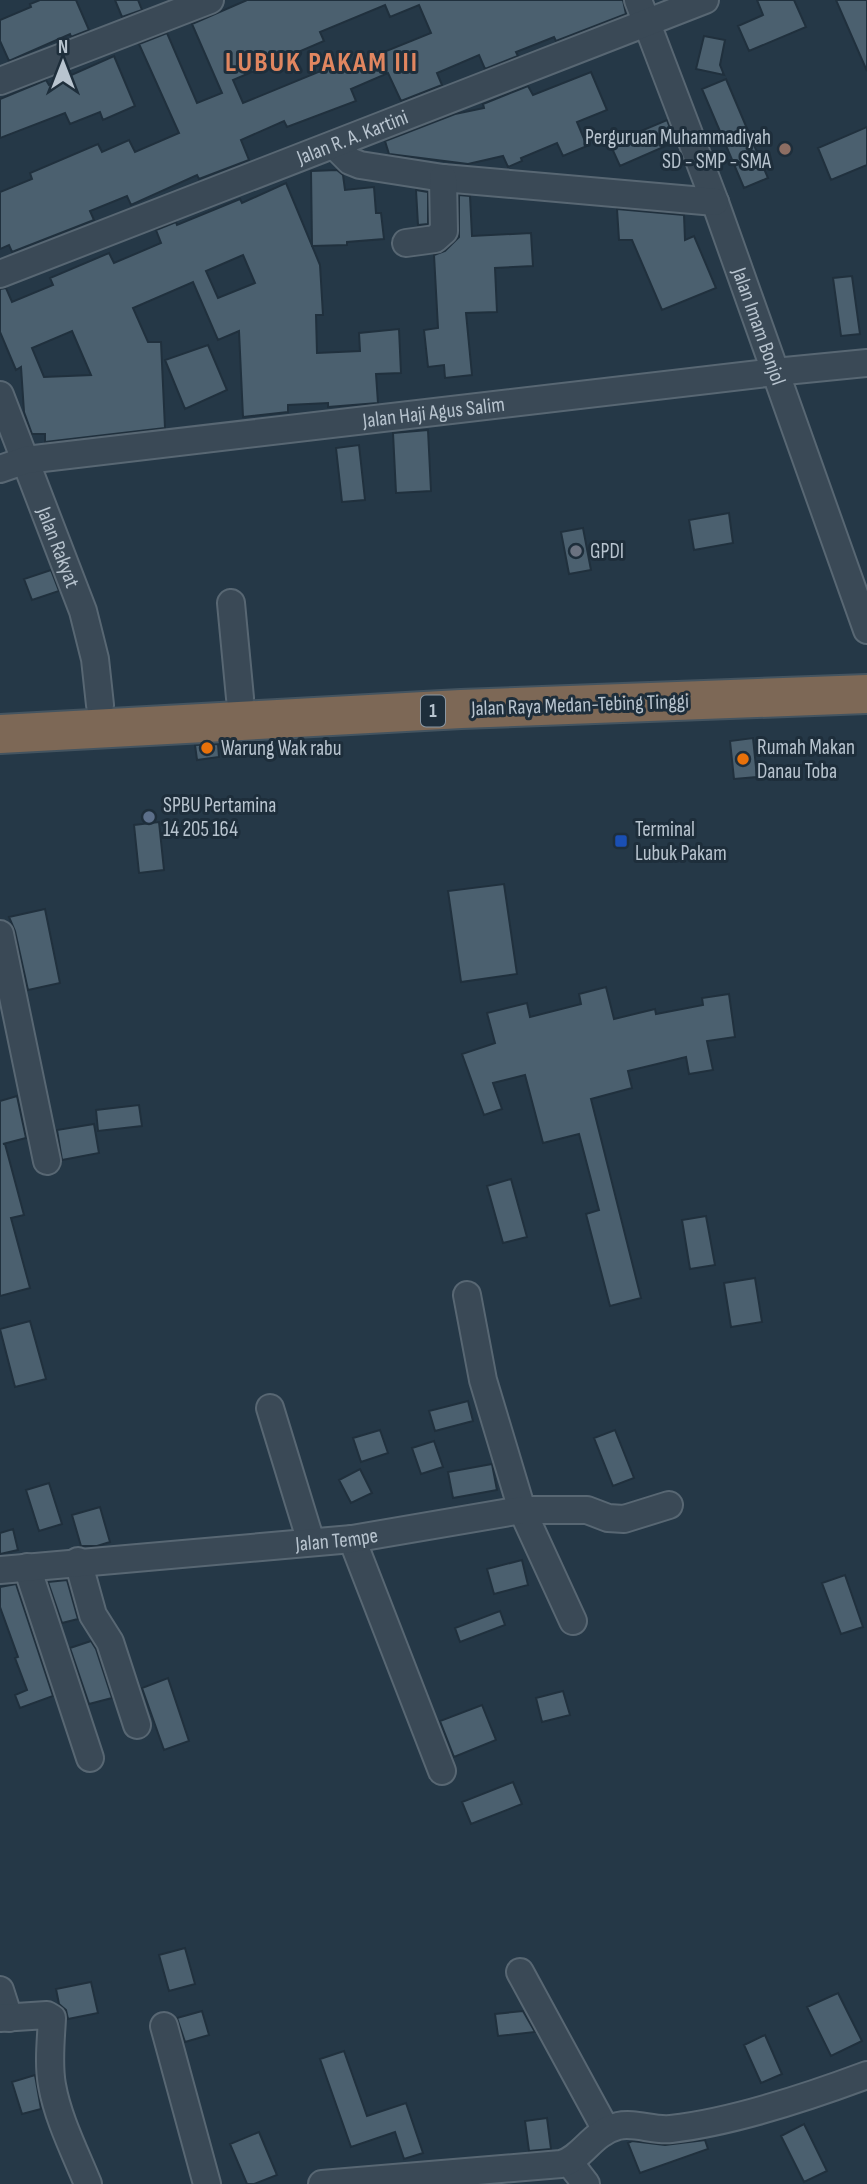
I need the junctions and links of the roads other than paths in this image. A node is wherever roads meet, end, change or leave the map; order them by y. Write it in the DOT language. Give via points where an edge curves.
graph roads {
  1 [pos="210,0"];
  2 [pos="705,0"];
  3 [pos="643,12"];
  4 [pos="0,81"];
  5 [pos="334,145"];
  6 [pos="443,178"];
  7 [pos="715,201"];
  8 [pos="407,243"];
  9 [pos="0,274"];
  10 [pos="867,363"];
  11 [pos="775,372"];
  12 [pos="0,395"];
  13 [pos="26,460"];
  14 [pos="0,469"];
  15 [pos="232,603"];
  16 [pos="867,630"];
  17 [pos="867,670"];
  18 [pos="662,692"];
  19 [pos="867,694"];
  20 [pos="240,698"];
  21 [pos="460,699"];
  22 [pos="100,705"];
  23 [pos="0,710"];
  24 [pos="0,734"];
  25 [pos="0,934"];
  26 [pos="47,1161"];
  27 [pos="467,1295"];
  28 [pos="270,1408"];
  29 [pos="669,1505"];
  30 [pos="522,1510"];
  31 [pos="352,1538"];
  32 [pos="311,1542"];
  33 [pos="78,1561"];
  34 [pos="27,1567"];
  35 [pos="0,1570"];
  36 [pos="573,1621"];
  37 [pos="137,1726"];
  38 [pos="90,1758"];
  39 [pos="442,1771"];
  40 [pos="520,1972"];
  41 [pos="0,1990"];
  42 [pos="4,2018"];
  43 [pos="164,2026"];
  44 [pos="867,2075"];
  45 [pos="584,2149"];
  46 [pos="88,2184"];
  47 [pos="208,2184"];
  48 [pos="322,2184"];
  49 [pos="586,2184"];
  1 -- 4 [label="street"];
  2 -- 3 [label="street, Jalan R. A. Kartini"];
  3 -- 5 [label="street, Jalan R. A. Kartini"];
  3 -- 7 [label="street, Jalan Imam Bonjol"];
  5 -- 6 [label="street" via="360,165"];
  5 -- 9 [label="street, Jalan R. A. Kartini"];
  6 -- 7 [label="street"];
  6 -- 8 [label="street" via="444,231 435,239"];
  7 -- 11 [label="street, Jalan Imam Bonjol"];
  10 -- 11 [label="street, Jalan Haji Agus Salim"];
  11 -- 13 [label="street, Jalan Haji Agus Salim"];
  11 -- 16 [label="street, Jalan Imam Bonjol"];
  12 -- 13 [label="street, Jalan Rakyat"];
  13 -- 14 [label="street, Jalan Haji Agus Salim"];
  13 -- 22 [label="street, Jalan Rakyat" via="83,611"];
  15 -- 20 [label="street"];
  17 -- 18 [label="highway, Jalan Raya Medan-Tebing Tinggi / 1"];
  18 -- 19 [label="highway, Jalan Raya Medan-Tebing Tinggi / 1"];
  18 -- 21 [label="highway, Jalan Raya Medan-Tebing Tinggi / 1"];
  20 -- 21 [label="highway, Jalan Raya Medan-Tebing Tinggi / 1"];
  20 -- 22 [label="highway, Jalan Raya Medan-Tebing Tinggi / 1"];
  21 -- 24 [label="highway, Jalan Raya Medan-Tebing Tinggi / 1"];
  22 -- 23 [label="highway, Jalan Raya Medan-Tebing Tinggi / 1"];
  25 -- 26 [label="street"];
  27 -- 30 [label="street" via="484,1380"];
  28 -- 32 [label="street"];
  29 -- 30 [label="street, Jalan Tempe" via="615,1520 587,1510"];
  30 -- 31 [label="street, Jalan Tempe"];
  30 -- 36 [label="street"];
  31 -- 32 [label="street, Jalan Tempe"];
  31 -- 39 [label="street"];
  32 -- 33 [label="street, Jalan Tempe"];
  33 -- 34 [label="street, Jalan Tempe"];
  33 -- 37 [label="street" via="93,1615 110,1642"];
  34 -- 35 [label="street, Jalan Tempe"];
  34 -- 38 [label="street"];
  40 -- 45 [label="street"];
  41 -- 42 [label="street"];
  42 -- 46 [label="street" via="52,2018 52,2085"];
  43 -- 47 [label="street"];
  44 -- 45 [label="street" via="815,2094 682,2127 626,2125"];
  45 -- 48 [label="street" via="552,2165"];
  45 -- 49 [label="street"];
}
